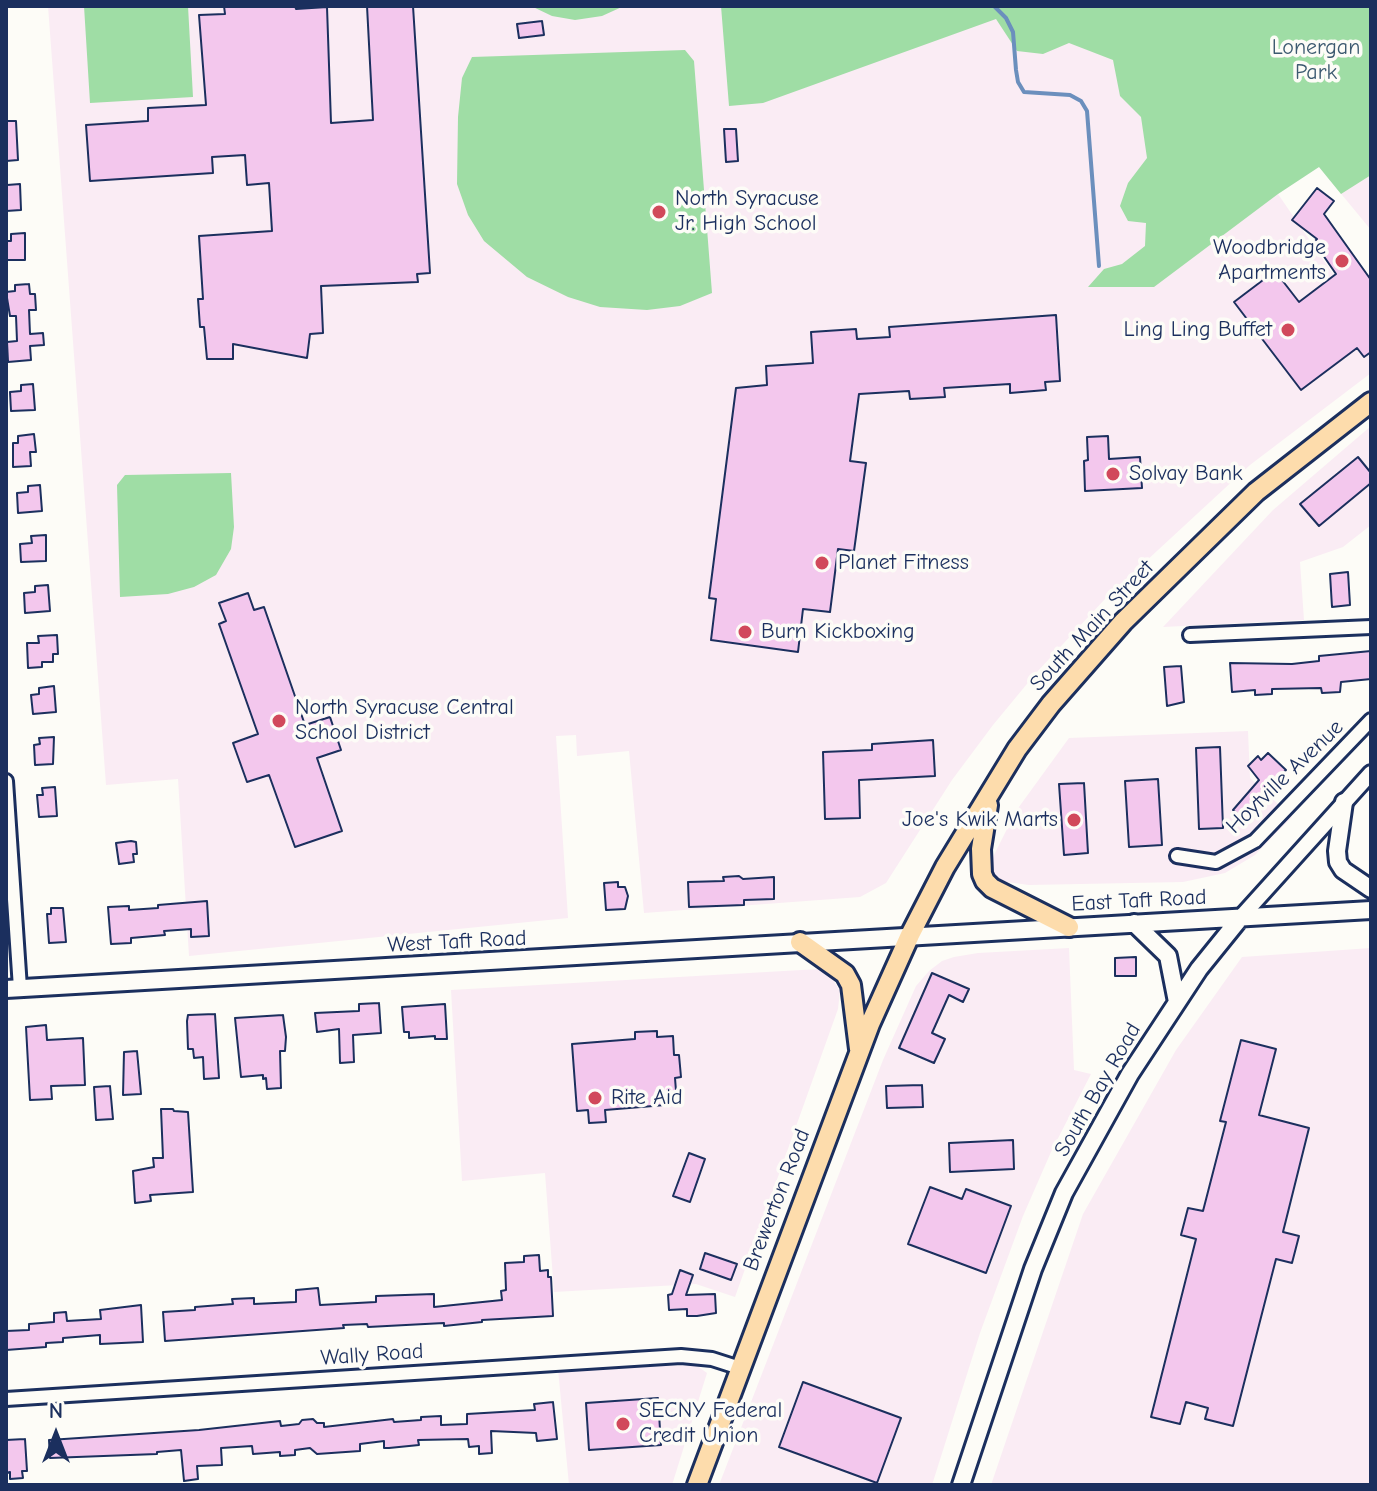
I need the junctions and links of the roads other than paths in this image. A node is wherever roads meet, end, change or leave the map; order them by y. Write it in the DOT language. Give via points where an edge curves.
graph roads {
  1 [pos="1371,402"];
  2 [pos="1371,627"];
  3 [pos="1190,635"];
  4 [pos="1371,720"];
  5 [pos="1371,773"];
  6 [pos="6,781"];
  7 [pos="990,793"];
  8 [pos="1344,802"];
  9 [pos="1177,856"];
  10 [pos="1371,889"];
  11 [pos="1371,910"];
  12 [pos="1241,917"];
  13 [pos="1134,923"];
  14 [pos="1069,927"];
  15 [pos="910,935"];
  16 [pos="800,942"];
  17 [pos="13,988"];
  18 [pos="1177,1002"];
  19 [pos="859,1052"];
  20 [pos="740,1368"];
  21 [pos="6,1399"];
  22 [pos="697,1485"];
  23 [pos="961,1485"];
  1 -- 7 [label="main road, South Main Street" via="1256,492 1123,622 1043,715"];
  2 -- 3 [label="street"];
  4 -- 9 [label="street, Hoytville Avenue" via="1255,841 1216,862"];
  5 -- 8 [label="street, South Bay Road"];
  6 -- 17 [label="street"];
  7 -- 14 [label="main road" via="981,849 985,881"];
  7 -- 15 [label="main road, South Main Street"];
  8 -- 10 [label="main road" via="1338,862"];
  8 -- 12 [label="street, South Bay Road"];
  11 -- 12 [label="main road, East Taft Road"];
  12 -- 13 [label="main road, East Taft Road"];
  12 -- 18 [label="main road, South Bay Road"];
  13 -- 14 [label="main road, East Taft Road"];
  13 -- 18 [label="main road" via="1168,956"];
  14 -- 15 [label="main road, East Taft Road"];
  15 -- 16 [label="main road, West Taft Road"];
  15 -- 19 [label="main road, Brewerton Road"];
  16 -- 17 [label="main road, West Taft Road"];
  16 -- 19 [label="main road" via="845,974 851,985"];
  18 -- 23 [label="main road, South Bay Road" via="1064,1193"];
  19 -- 20 [label="main road, Brewerton Road"];
  20 -- 21 [label="street, Wally Road" via="681,1356"];
  20 -- 22 [label="main road, Brewerton Road"];
}
